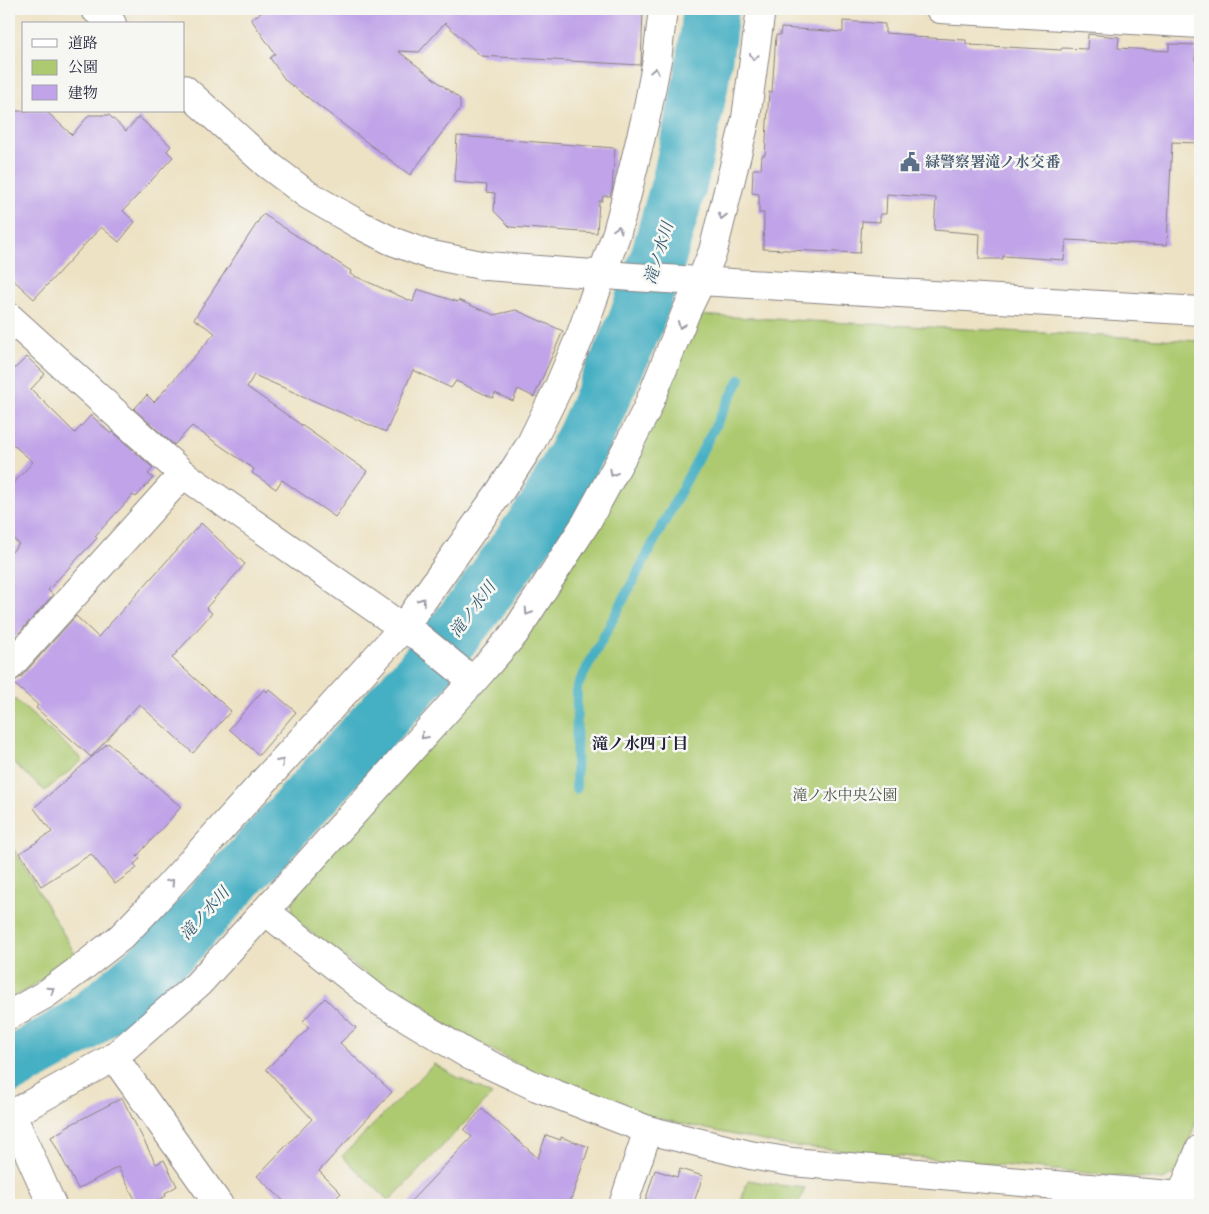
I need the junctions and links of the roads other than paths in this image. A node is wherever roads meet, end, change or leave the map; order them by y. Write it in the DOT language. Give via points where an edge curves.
graph roads {
  1 [pos="95,9"];
  2 [pos="664,9"];
  3 [pos="760,9"];
  4 [pos="940,9"];
  5 [pos="110,22"];
  6 [pos="1200,24"];
  7 [pos="185,90"];
  8 [pos="602,275"];
  9 [pos="701,281"];
  10 [pos="1200,311"];
  11 [pos="9,317"];
  12 [pos="183,474"];
  13 [pos="403,628"];
  14 [pos="9,667"];
  15 [pos="474,680"];
  16 [pos="266,911"];
  17 [pos="9,1015"];
  18 [pos="114,1057"];
  19 [pos="10,1116"];
  20 [pos="648,1130"];
  21 [pos="1200,1150"];
  22 [pos="1184,1202"];
  23 [pos="52,1205"];
  24 [pos="219,1205"];
  25 [pos="623,1205"];
  1 -- 5 [label="street"];
  8 -- 2 [label="street, one-way" via="628,194 647,112"];
  3 -- 9 [label="street, one-way" via="746,118 713,251"];
  4 -- 6 [label="street"];
  7 -- 8 [label="street" via="274,170 308,194 392,241 427,254 486,266"];
  8 -- 9 [label="street"];
  13 -- 8 [label="street, one-way" via="530,445 582,334"];
  9 -- 10 [label="street"];
  9 -- 15 [label="street, one-way" via="646,410 586,523 514,633"];
  11 -- 12 [label="street"];
  12 -- 13 [label="street"];
  12 -- 14 [label="street"];
  13 -- 15 [label="street"];
  17 -- 13 [label="street, one-way" via="46,994 121,937"];
  15 -- 16 [label="street, one-way"];
  16 -- 18 [label="street" via="198,984"];
  16 -- 20 [label="street" via="381,1002 468,1055 537,1087"];
  18 -- 19 [label="street"];
  18 -- 24 [label="street"];
  19 -- 23 [label="street"];
  20 -- 22 [label="street" via="792,1162"];
  20 -- 25 [label="street"];
  21 -- 22 [label="street"];
}
